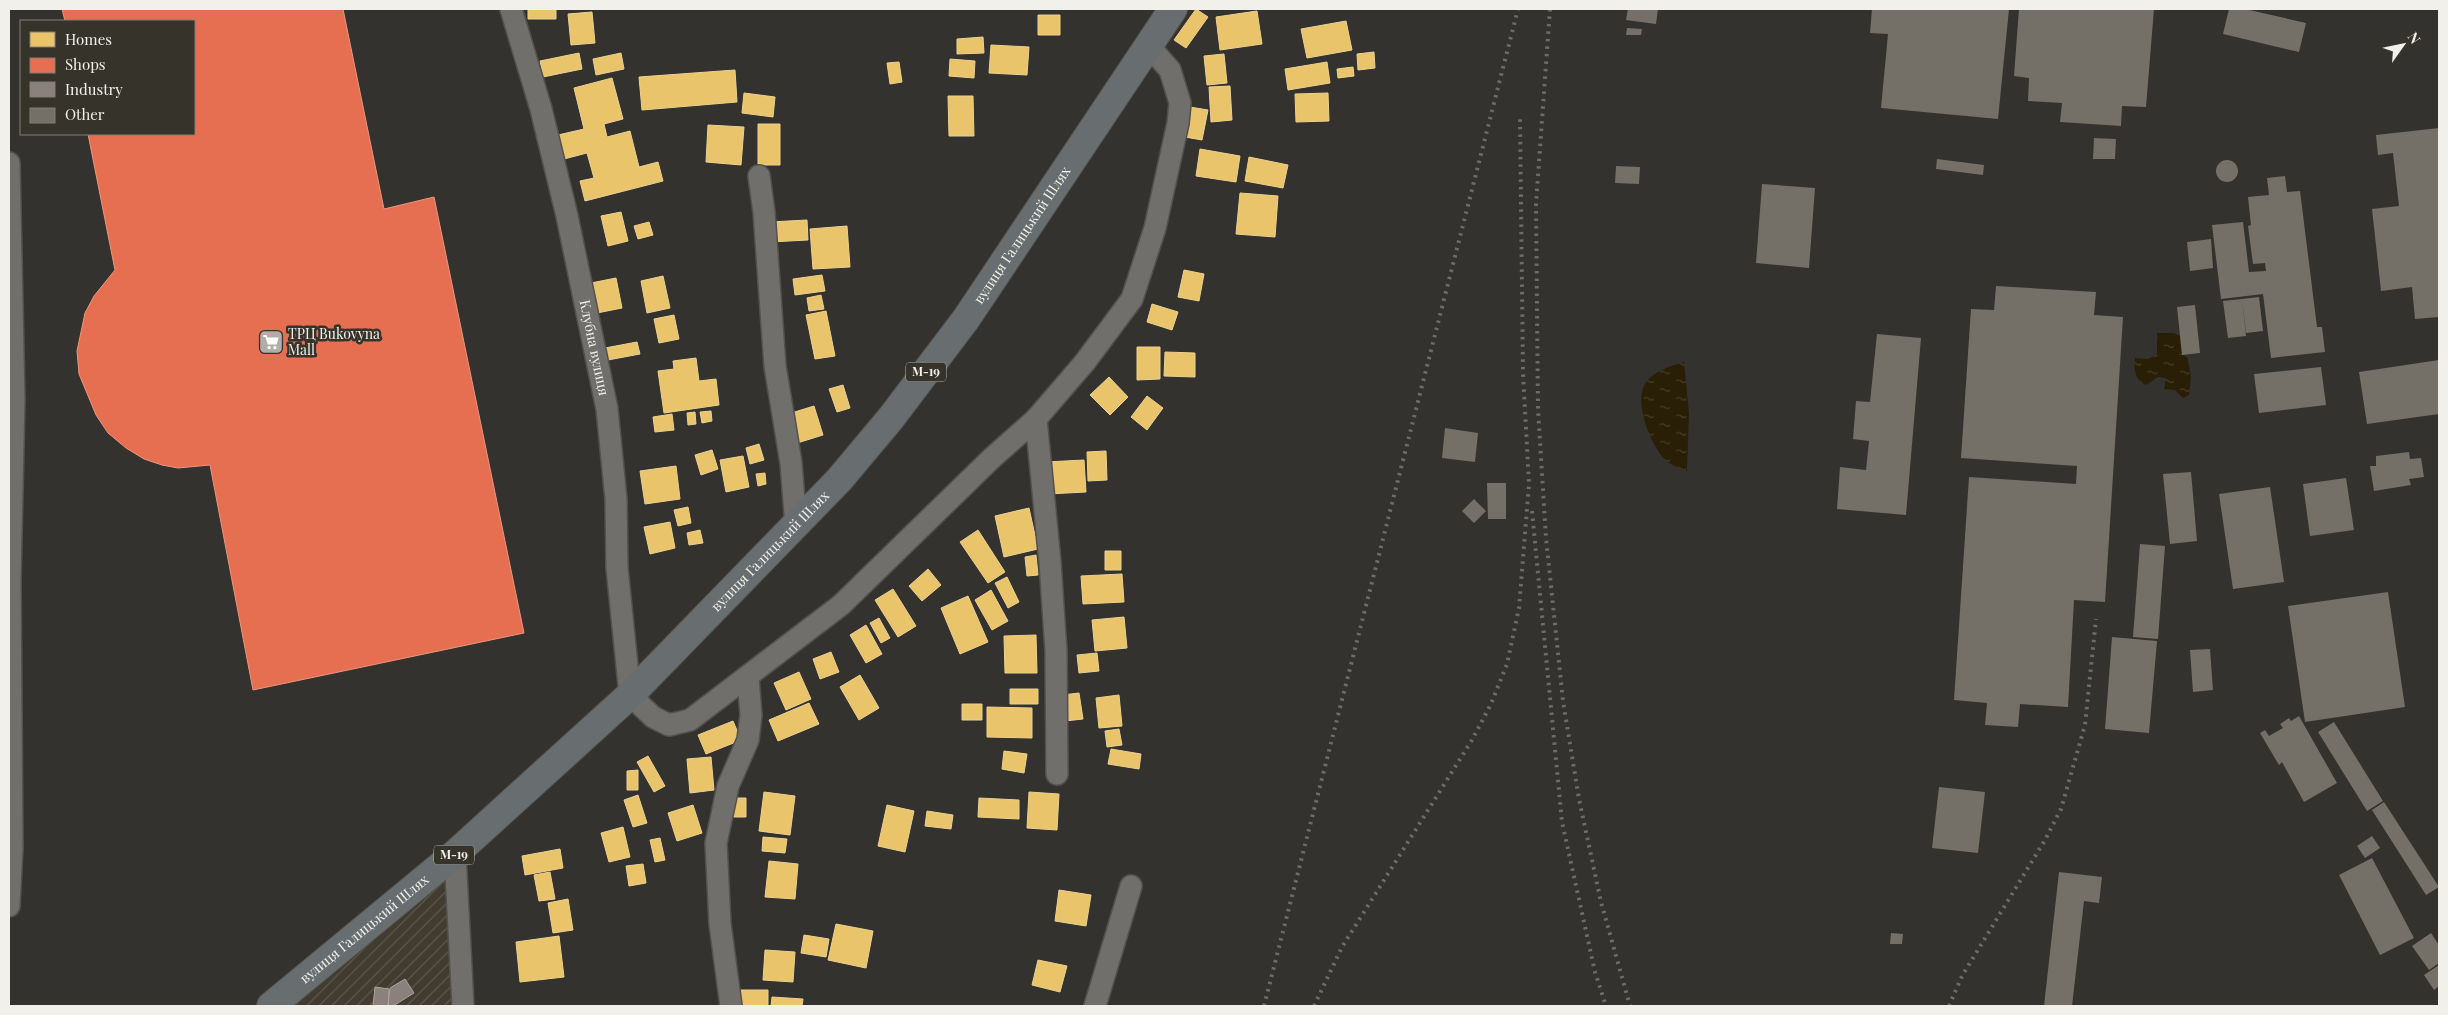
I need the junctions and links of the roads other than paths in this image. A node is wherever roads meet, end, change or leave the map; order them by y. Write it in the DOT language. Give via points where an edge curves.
graph roads {
  1 [pos="511,9"];
  2 [pos="1173,9"];
  3 [pos="1149,46"];
  4 [pos="9,163"];
  5 [pos="759,176"];
  6 [pos="1036,419"];
  7 [pos="796,526"];
  8 [pos="748,678"];
  9 [pos="630,695"];
  10 [pos="1057,774"];
  11 [pos="455,854"];
  12 [pos="1131,886"];
  13 [pos="9,906"];
  14 [pos="271,1006"];
  15 [pos="463,1006"];
  16 [pos="732,1006"];
  17 [pos="1095,1006"];
  1 -- 9 [label="street, Клубна вулиця" via="544,119 607,409 616,499 617,568"];
  2 -- 3 [label="highway, вулиця Галицький Шлях / М-19"];
  3 -- 6 [label="street" via="1170,70 1180,103 1155,228 1132,299 1085,362"];
  3 -- 7 [label="highway, вулиця Галицький Шлях / М-19" via="966,319 891,418"];
  4 -- 13 [label="street" via="14,399"];
  5 -- 7 [label="street" via="775,366 791,463"];
  6 -- 8 [label="street" via="841,604"];
  6 -- 10 [label="street" via="1056,651"];
  7 -- 9 [label="highway, вулиця Галицький Шлях / М-19"];
  8 -- 9 [label="street" via="690,720 669,724 653,717"];
  8 -- 16 [label="street" via="751,715 748,740 728,786 716,842 720,924"];
  9 -- 11 [label="highway, вулиця Галицький Шлях / М-19"];
  11 -- 14 [label="highway, вулиця Галицький Шлях / М-19"];
  11 -- 15 [label="street"];
  12 -- 17 [label="street"];
}
